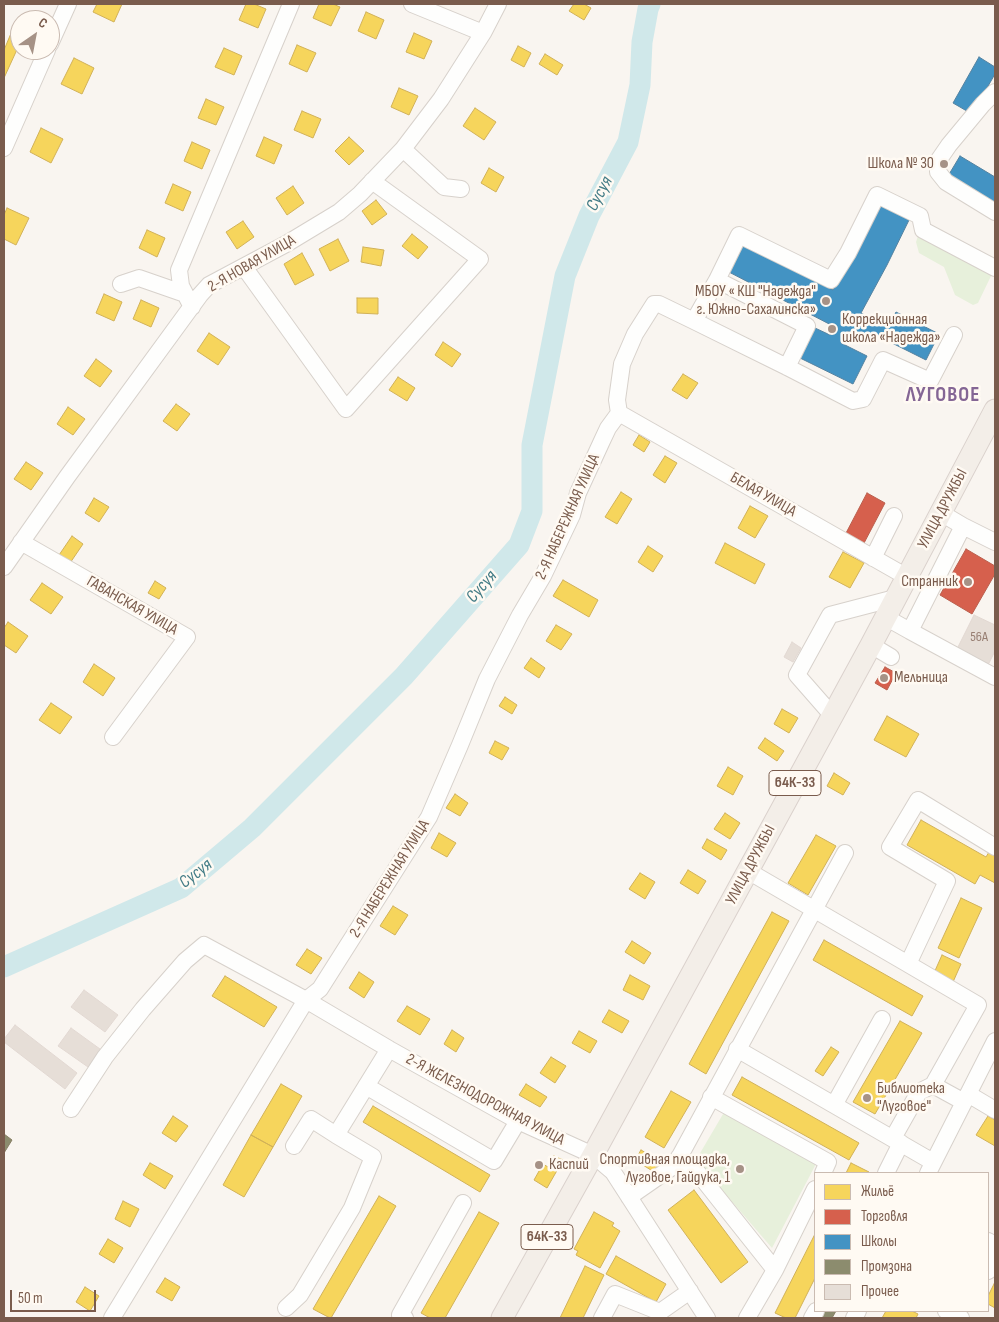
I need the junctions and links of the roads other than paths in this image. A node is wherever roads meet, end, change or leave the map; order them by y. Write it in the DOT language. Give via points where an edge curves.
graph roads {
  1 [pos="68,4"];
  2 [pos="291,4"];
  3 [pos="412,4"];
  4 [pos="498,4"];
  5 [pos="60,22"];
  6 [pos="484,33"];
  7 [pos="43,60"];
  8 [pos="995,92"];
  9 [pos="4,148"];
  10 [pos="403,149"];
  11 [pos="372,181"];
  12 [pos="461,189"];
  13 [pos="995,212"];
  14 [pos="244,267"];
  15 [pos="995,268"];
  16 [pos="717,280"];
  17 [pos="121,284"];
  18 [pos="189,301"];
  19 [pos="694,321"];
  20 [pos="954,335"];
  21 [pos="787,366"];
  22 [pos="995,410"];
  23 [pos="619,414"];
  24 [pos="942,513"];
  25 [pos="894,516"];
  26 [pos="963,526"];
  27 [pos="21,542"];
  28 [pos="995,542"];
  29 [pos="873,558"];
  30 [pos="4,567"];
  31 [pos="907,577"];
  32 [pos="895,598"];
  33 [pos="885,617"];
  34 [pos="910,631"];
  35 [pos="871,645"];
  36 [pos="891,657"];
  37 [pos="995,677"];
  38 [pos="832,716"];
  39 [pos="113,737"];
  40 [pos="995,847"];
  41 [pos="845,853"];
  42 [pos="748,871"];
  43 [pos="814,909"];
  44 [pos="908,964"];
  45 [pos="306,1000"];
  46 [pos="882,1019"];
  47 [pos="995,1041"];
  48 [pos="390,1049"];
  49 [pos="737,1049"];
  50 [pos="933,1085"];
  51 [pos="366,1086"];
  52 [pos="711,1097"];
  53 [pos="966,1098"];
  54 [pos="834,1105"];
  55 [pos="71,1109"];
  56 [pos="995,1110"];
  57 [pos="518,1120"];
  58 [pos="336,1135"];
  59 [pos="897,1141"];
  60 [pos="294,1146"];
  61 [pos="593,1155"];
  62 [pos="679,1157"];
  63 [pos="931,1168"];
  64 [pos="823,1172"];
  65 [pos="886,1172"];
  66 [pos="814,1191"];
  67 [pos="629,1197"];
  68 [pos="464,1203"];
  69 [pos="995,1256"];
  70 [pos="989,1269"];
  71 [pos="775,1270"];
  72 [pos="690,1291"];
  73 [pos="286,1308"];
  74 [pos="948,1312"];
  75 [pos="112,1318"];
  76 [pos="405,1318"];
  77 [pos="502,1318"];
  78 [pos="602,1318"];
  79 [pos="707,1318"];
  80 [pos="747,1318"];
  81 [pos="962,1318"];
  1 -- 5 [label="street"];
  2 -- 18 [label="street" via="182,259 179,270 181,286"];
  3 -- 6 [label="street"];
  4 -- 6 [label="street, 2-Я НОВАЯ УЛИЦА"];
  6 -- 10 [label="street, 2-Я НОВАЯ УЛИЦА" via="441,99"];
  7 -- 9 [label="street"];
  8 -- 13 [label="street" via="948,145 938,161 938,172 946,182"];
  10 -- 11 [label="street, 2-Я НОВАЯ УЛИЦА"];
  10 -- 12 [label="street" via="444,186"];
  11 -- 14 [label="street, 2-Я НОВАЯ УЛИЦА" via="339,212"];
  11 -- 14 [label="street" via="480,260 346,409"];
  14 -- 18 [label="street, 2-Я НОВАЯ УЛИЦА" via="209,285"];
  15 -- 16 [label="street" via="923,230 917,225 920,216 877,194 831,280 739,235"];
  16 -- 19 [label="street"];
  16 -- 21 [label="street" via="807,326"];
  17 -- 18 [label="street" via="139,278"];
  18 -- 27 [label="street, 2-Я НОВАЯ УЛИЦА"];
  19 -- 21 [label="street"];
  19 -- 23 [label="street" via="654,304 635,334 622,364 617,400"];
  20 -- 21 [label="street" via="930,381 883,360 862,399 853,401"];
  22 -- 24 [label="main road, УЛИЦА ДРУЖБЫ / 64К-33"];
  23 -- 29 [label="street, БЕЛАЯ УЛИЦА"];
  23 -- 45 [label="street, 2-Я НАБЕРЕЖНАЯ УЛИЦА" via="600,442 572,515 543,576 487,678 429,817 320,990"];
  24 -- 26 [label="street"];
  24 -- 31 [label="main road, УЛИЦА ДРУЖБЫ / 64К-33"];
  25 -- 29 [label="street"];
  26 -- 28 [label="street"];
  26 -- 34 [label="street"];
  27 -- 30 [label="street, 2-Я НОВАЯ УЛИЦА"];
  27 -- 39 [label="street, ГАВАНСКАЯ УЛИЦА" via="188,637"];
  29 -- 31 [label="street, БЕЛАЯ УЛИЦА"];
  31 -- 32 [label="main road, УЛИЦА ДРУЖБЫ / 64К-33"];
  32 -- 33 [label="main road, УЛИЦА ДРУЖБЫ / 64К-33"];
  32 -- 38 [label="street" via="830,615 796,675"];
  33 -- 34 [label="street"];
  33 -- 35 [label="main road, УЛИЦА ДРУЖБЫ / 64К-33"];
  34 -- 37 [label="street"];
  35 -- 36 [label="street"];
  35 -- 38 [label="main road, УЛИЦА ДРУЖБЫ / 64К-33"];
  38 -- 42 [label="main road, УЛИЦА ДРУЖБЫ / 64К-33"];
  40 -- 44 [label="street" via="918,800 890,847 947,881"];
  41 -- 43 [label="street"];
  42 -- 43 [label="street"];
  42 -- 61 [label="main road, УЛИЦА ДРУЖБЫ / 64К-33"];
  43 -- 44 [label="street"];
  43 -- 49 [label="street"];
  44 -- 50 [label="street" via="978,1006"];
  45 -- 48 [label="street, 2-Я ЖЕЛЕЗНОДОРОЖНАЯ УЛИЦА"];
  45 -- 55 [label="street, 2-Я ЖЕЛЕЗНОДОРОЖНАЯ УЛИЦА" via="204,945 185,961 143,1008"];
  45 -- 75 [label="street, 2-Я НАБЕРЕЖНАЯ УЛИЦА"];
  46 -- 54 [label="street"];
  47 -- 53 [label="street"];
  48 -- 51 [label="street"];
  48 -- 57 [label="street, 2-Я ЖЕЛЕЗНОДОРОЖНАЯ УЛИЦА"];
  49 -- 52 [label="street"];
  49 -- 54 [label="street"];
  50 -- 53 [label="street"];
  50 -- 59 [label="street" via="919,1092"];
  51 -- 57 [label="street" via="494,1161"];
  51 -- 58 [label="street"];
  52 -- 62 [label="street"];
  52 -- 64 [label="street" via="828,1162"];
  53 -- 56 [label="street"];
  53 -- 63 [label="street"];
  54 -- 59 [label="street"];
  57 -- 61 [label="street, 2-Я ЖЕЛЕЗНОДОРОЖНАЯ УЛИЦА"];
  58 -- 60 [label="street" via="311,1119"];
  58 -- 73 [label="street" via="373,1157 352,1208 300,1295"];
  59 -- 63 [label="street"];
  59 -- 65 [label="street"];
  61 -- 67 [label="street, 2-Я ЖЕЛЕЗНОДОРОЖНАЯ УЛИЦА" via="613,1172"];
  61 -- 77 [label="main road, УЛИЦА ДРУЖБЫ / 64К-33"];
  62 -- 67 [label="street" via="675,1165"];
  62 -- 71 [label="street" via="698,1173"];
  66 -- 71 [label="street"];
  67 -- 72 [label="street, 2-Я ЖЕЛЕЗНОДОРОЖНАЯ УЛИЦА"];
  68 -- 76 [label="street" via="400,1315"];
  69 -- 70 [label="street"];
  71 -- 80 [label="street"];
  72 -- 78 [label="street" via="660,1312 615,1294"];
  72 -- 79 [label="street, 2-Я ЖЕЛЕЗНОДОРОЖНАЯ УЛИЦА"];
  74 -- 81 [label="street"];
}
